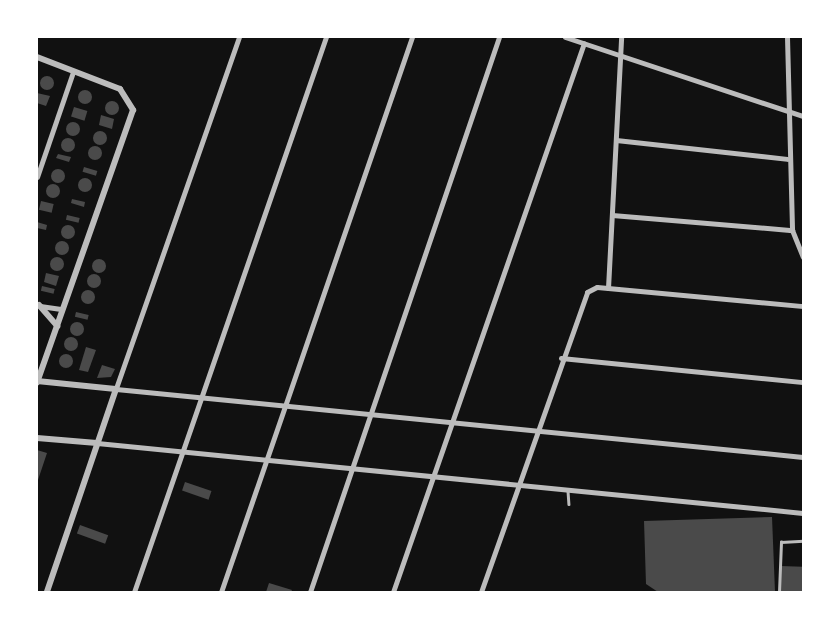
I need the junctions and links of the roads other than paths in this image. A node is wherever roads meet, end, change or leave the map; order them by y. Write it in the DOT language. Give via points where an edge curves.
graph roads {
  1 [pos="239,37"];
  2 [pos="326,37"];
  3 [pos="412,37"];
  4 [pos="499,37"];
  5 [pos="565,37"];
  6 [pos="621,37"];
  7 [pos="787,37"];
  8 [pos="584,43"];
  9 [pos="620,52"];
  10 [pos="37,57"];
  11 [pos="72,72"];
  12 [pos="787,111"];
  13 [pos="803,116"];
  14 [pos="616,140"];
  15 [pos="787,159"];
  16 [pos="37,177"];
  17 [pos="612,215"];
  18 [pos="792,230"];
  19 [pos="803,257"];
  20 [pos="608,288"];
  21 [pos="38,305"];
  22 [pos="803,306"];
  23 [pos="61,309"];
  24 [pos="57,326"];
  25 [pos="561,358"];
  26 [pos="37,382"];
  27 [pos="803,382"];
  28 [pos="116,389"];
  29 [pos="200,400"];
  30 [pos="284,409"];
  31 [pos="369,415"];
  32 [pos="450,424"];
  33 [pos="534,431"];
  34 [pos="37,438"];
  35 [pos="96,443"];
  36 [pos="179,454"];
  37 [pos="803,457"];
  38 [pos="265,464"];
  39 [pos="347,470"];
  40 [pos="431,479"];
  41 [pos="516,486"];
  42 [pos="568,491"];
  43 [pos="569,504"];
  44 [pos="803,513"];
  45 [pos="803,541"];
  46 [pos="47,592"];
  47 [pos="134,592"];
  48 [pos="221,592"];
  49 [pos="310,592"];
  50 [pos="393,592"];
  51 [pos="481,592"];
  52 [pos="779,592"];
  1 -- 28 [label="street"];
  2 -- 29 [label="street"];
  3 -- 30 [label="street"];
  4 -- 31 [label="street"];
  5 -- 8 [label="street"];
  6 -- 9 [label="street"];
  7 -- 12 [label="street"];
  8 -- 9 [label="street"];
  8 -- 32 [label="street"];
  9 -- 12 [label="street"];
  9 -- 14 [label="street"];
  10 -- 11 [label="street"];
  11 -- 16 [label="street"];
  11 -- 23 [label="street" via="120,89 132,110"];
  12 -- 13 [label="street"];
  12 -- 15 [label="street"];
  14 -- 15 [label="street"];
  14 -- 17 [label="street"];
  15 -- 18 [label="street"];
  17 -- 18 [label="street"];
  17 -- 20 [label="street"];
  18 -- 19 [label="street"];
  20 -- 22 [label="street"];
  20 -- 25 [label="street" via="597,287 581,300"];
  21 -- 23 [label="street"];
  21 -- 24 [label="street"];
  23 -- 24 [label="street"];
  24 -- 26 [label="street"];
  25 -- 27 [label="street"];
  25 -- 33 [label="street"];
  26 -- 28 [label="street"];
  28 -- 29 [label="street"];
  28 -- 35 [label="street"];
  29 -- 30 [label="street"];
  29 -- 36 [label="street"];
  30 -- 31 [label="street"];
  30 -- 38 [label="street"];
  31 -- 32 [label="street"];
  31 -- 39 [label="street"];
  32 -- 33 [label="street"];
  32 -- 40 [label="street"];
  33 -- 37 [label="street"];
  33 -- 41 [label="street"];
  34 -- 35 [label="street"];
  35 -- 36 [label="street"];
  35 -- 46 [label="street"];
  36 -- 38 [label="street"];
  36 -- 47 [label="street"];
  38 -- 39 [label="street"];
  38 -- 48 [label="street"];
  39 -- 40 [label="street"];
  39 -- 49 [label="street"];
  40 -- 41 [label="street"];
  40 -- 50 [label="street"];
  41 -- 42 [label="street"];
  41 -- 51 [label="street"];
  42 -- 43 [label="lane"];
  42 -- 44 [label="street"];
  45 -- 52 [label="lane" via="781,542"];
}
